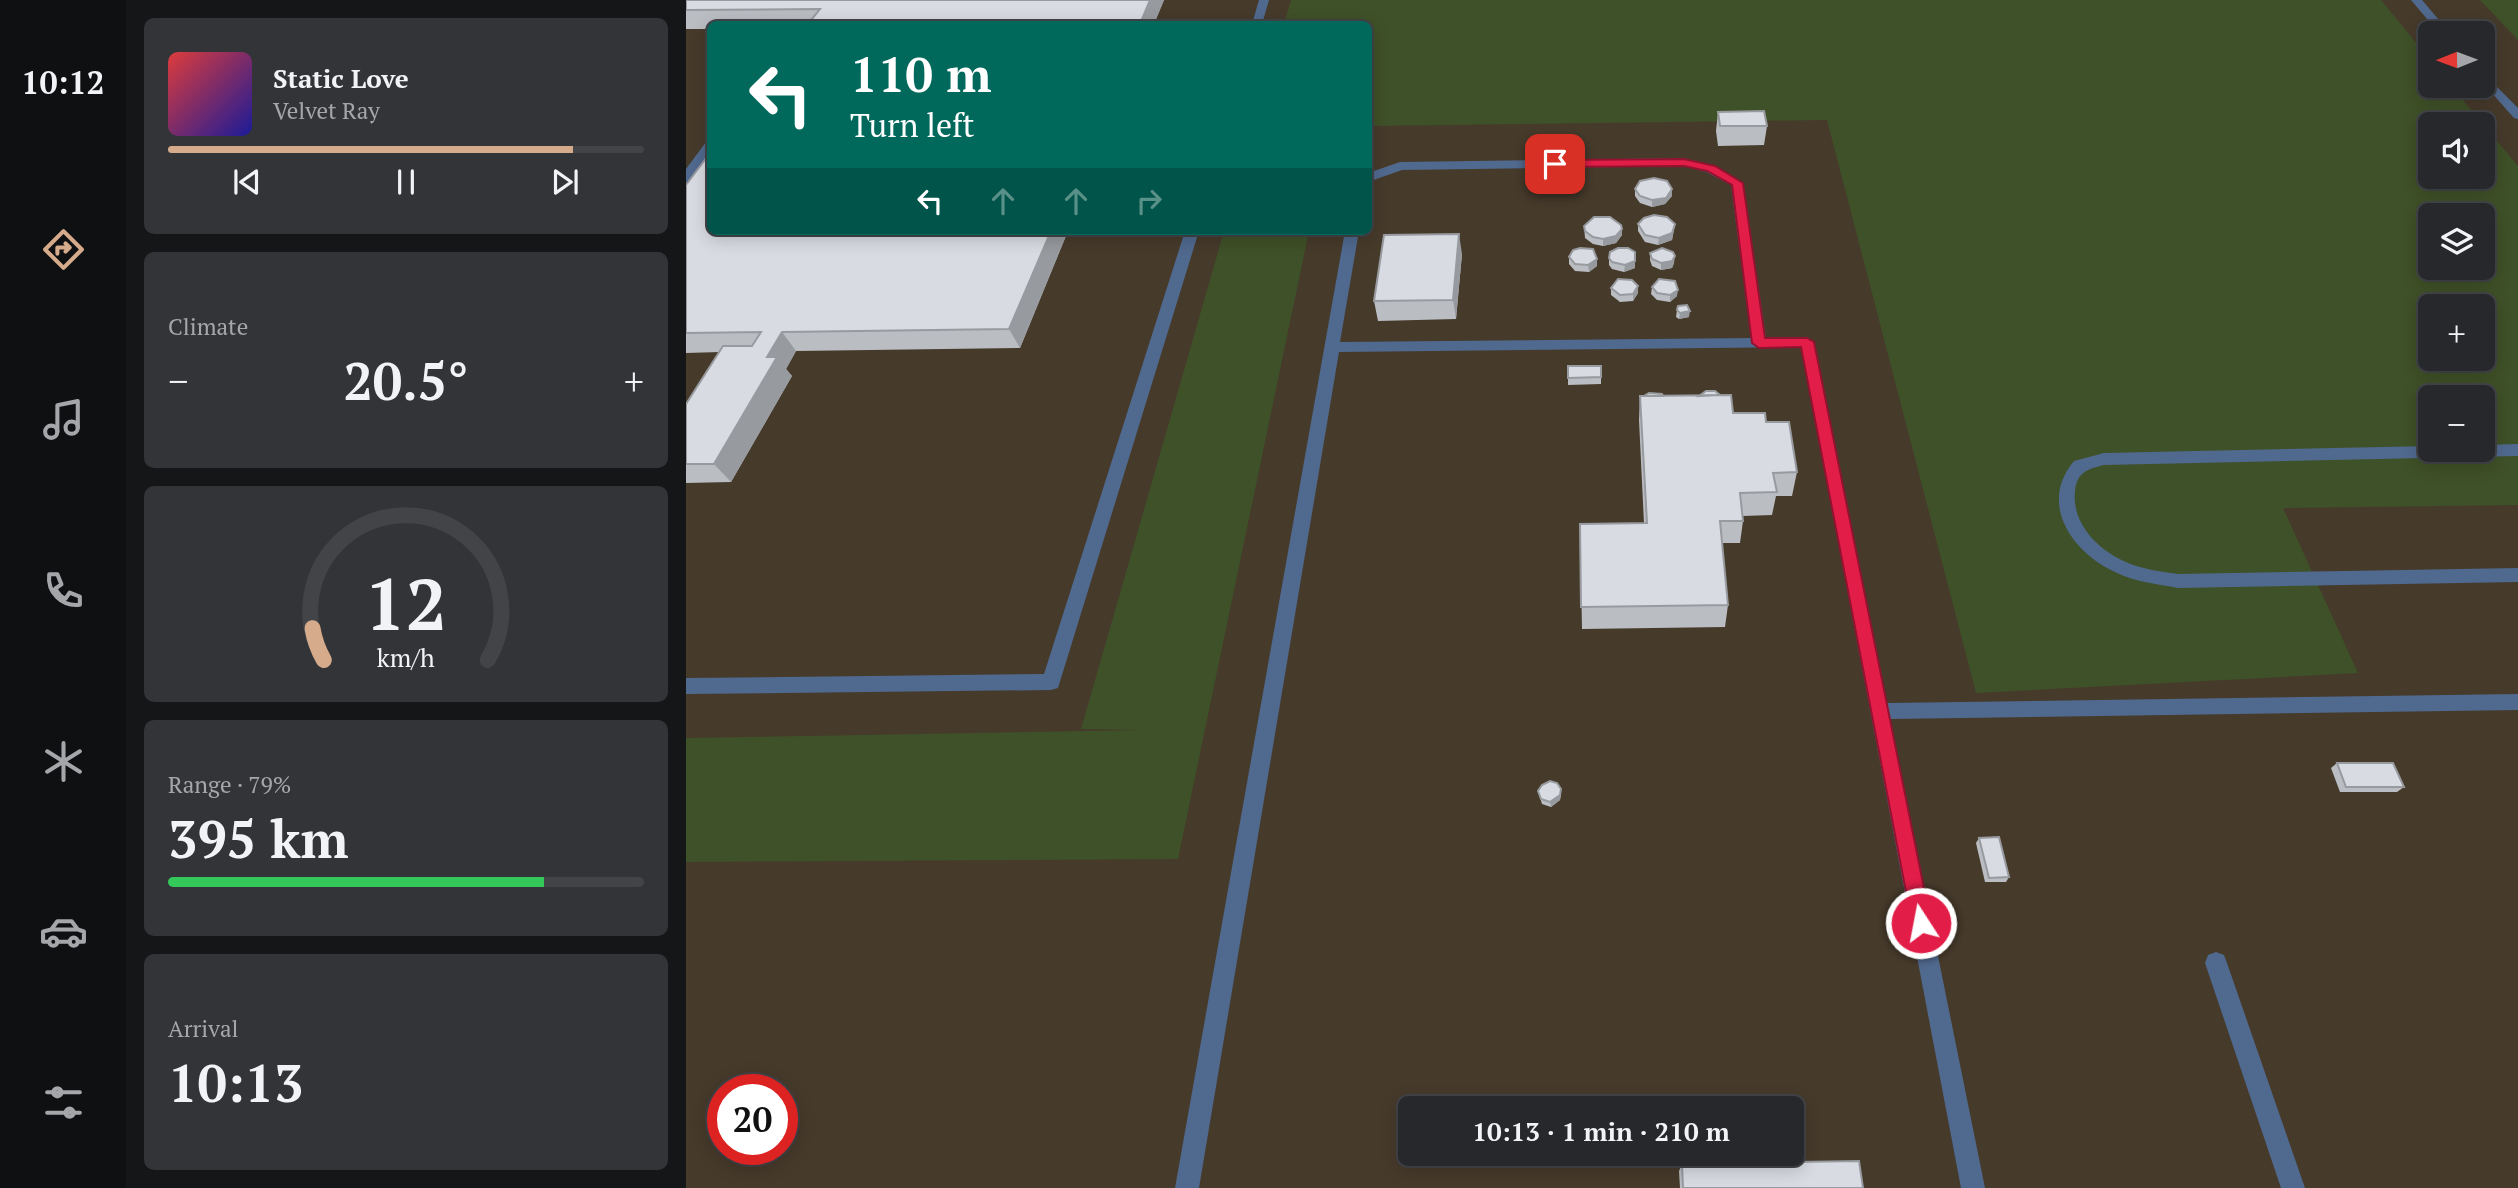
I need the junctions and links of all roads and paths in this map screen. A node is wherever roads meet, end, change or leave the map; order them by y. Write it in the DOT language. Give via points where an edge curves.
graph roads {
  1 [pos="1264,0"];
  2 [pos="2416,0"];
  3 [pos="1258,21"];
  4 [pos="2434,21"];
  5 [pos="2496,90"];
  6 [pos="2518,115"];
  7 [pos="707,149"];
  8 [pos="1372,176"];
  9 [pos="686,178"];
  10 [pos="1191,235"];
  11 [pos="1351,235"];
  12 [pos="1759,343"];
  13 [pos="1332,347"];
  14 [pos="2518,450"];
  15 [pos="2518,575"];
  16 [pos="686,686"];
  17 [pos="2518,702"];
  18 [pos="1880,711"];
  19 [pos="2216,963"];
  20 [pos="1187,1188"];
  21 [pos="1973,1188"];
  22 [pos="2293,1188"];
  1 -- 3 [label="street"];
  2 -- 4 [label="street"];
  5 -- 6 [label="street"];
  7 -- 9 [label="street"];
  8 -- 12 [label="street" via="1400,166 1684,162 1711,169 1737,183"];
  10 -- 16 [label="street" via="1051,682"];
  11 -- 13 [label="street"];
  12 -- 13 [label="street"];
  12 -- 18 [label="street" via="1807,342"];
  13 -- 20 [label="street"];
  14 -- 15 [label="street" via="2104,459 2080,465 2068,482 2068,510 2077,534 2100,557 2136,573 2179,581"];
  17 -- 18 [label="street"];
  18 -- 21 [label="street"];
  19 -- 22 [label="street"];
}
